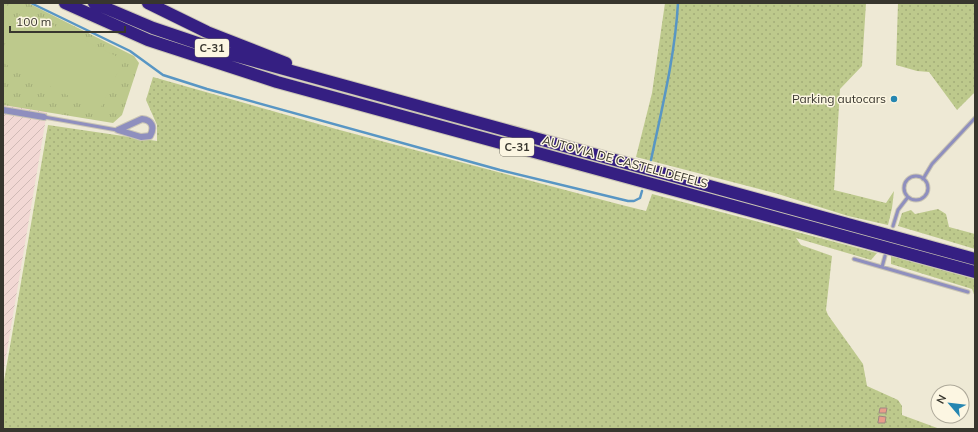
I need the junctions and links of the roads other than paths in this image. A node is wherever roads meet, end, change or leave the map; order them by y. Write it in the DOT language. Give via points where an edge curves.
graph roads {
  1 [pos="65,3"];
  2 [pos="94,3"];
  3 [pos="148,3"];
  4 [pos="333,82"];
  5 [pos="3,110"];
  6 [pos="44,117"];
  7 [pos="975,118"];
  8 [pos="118,130"];
  9 [pos="923,179"];
  10 [pos="908,197"];
  11 [pos="893,226"];
  12 [pos="885,256"];
  13 [pos="854,259"];
  14 [pos="975,259"];
  15 [pos="882,267"];
  16 [pos="975,272"];
  17 [pos="968,292"];
  1 -- 16 [label="highway, AUTOVIA DE CASTELLDEFELS / C-31" via="148,40 277,82"];
  2 -- 4 [label="highway, AUTOVIA DE CASTELLDEFELS / C-31" via="199,44 282,70"];
  3 -- 4 [label="highway" via="174,18 231,43"];
  4 -- 14 [label="highway, AUTOVIA DE CASTELLDEFELS / C-31"];
  5 -- 6 [label="street"];
  6 -- 8 [label="lane"];
  7 -- 9 [label="lane" via="932,164"];
  8 -- 8 [label="street" via="150,136 153,127 147,120 142,119"];
  9 -- 10 [label="lane" via="916,176 907,180 904,188"];
  9 -- 10 [label="lane" via="928,188 924,197 914,200"];
  10 -- 11 [label="lane" via="898,210"];
  12 -- 15 [label="lane"];
  13 -- 15 [label="lane"];
  15 -- 17 [label="lane"];
}
